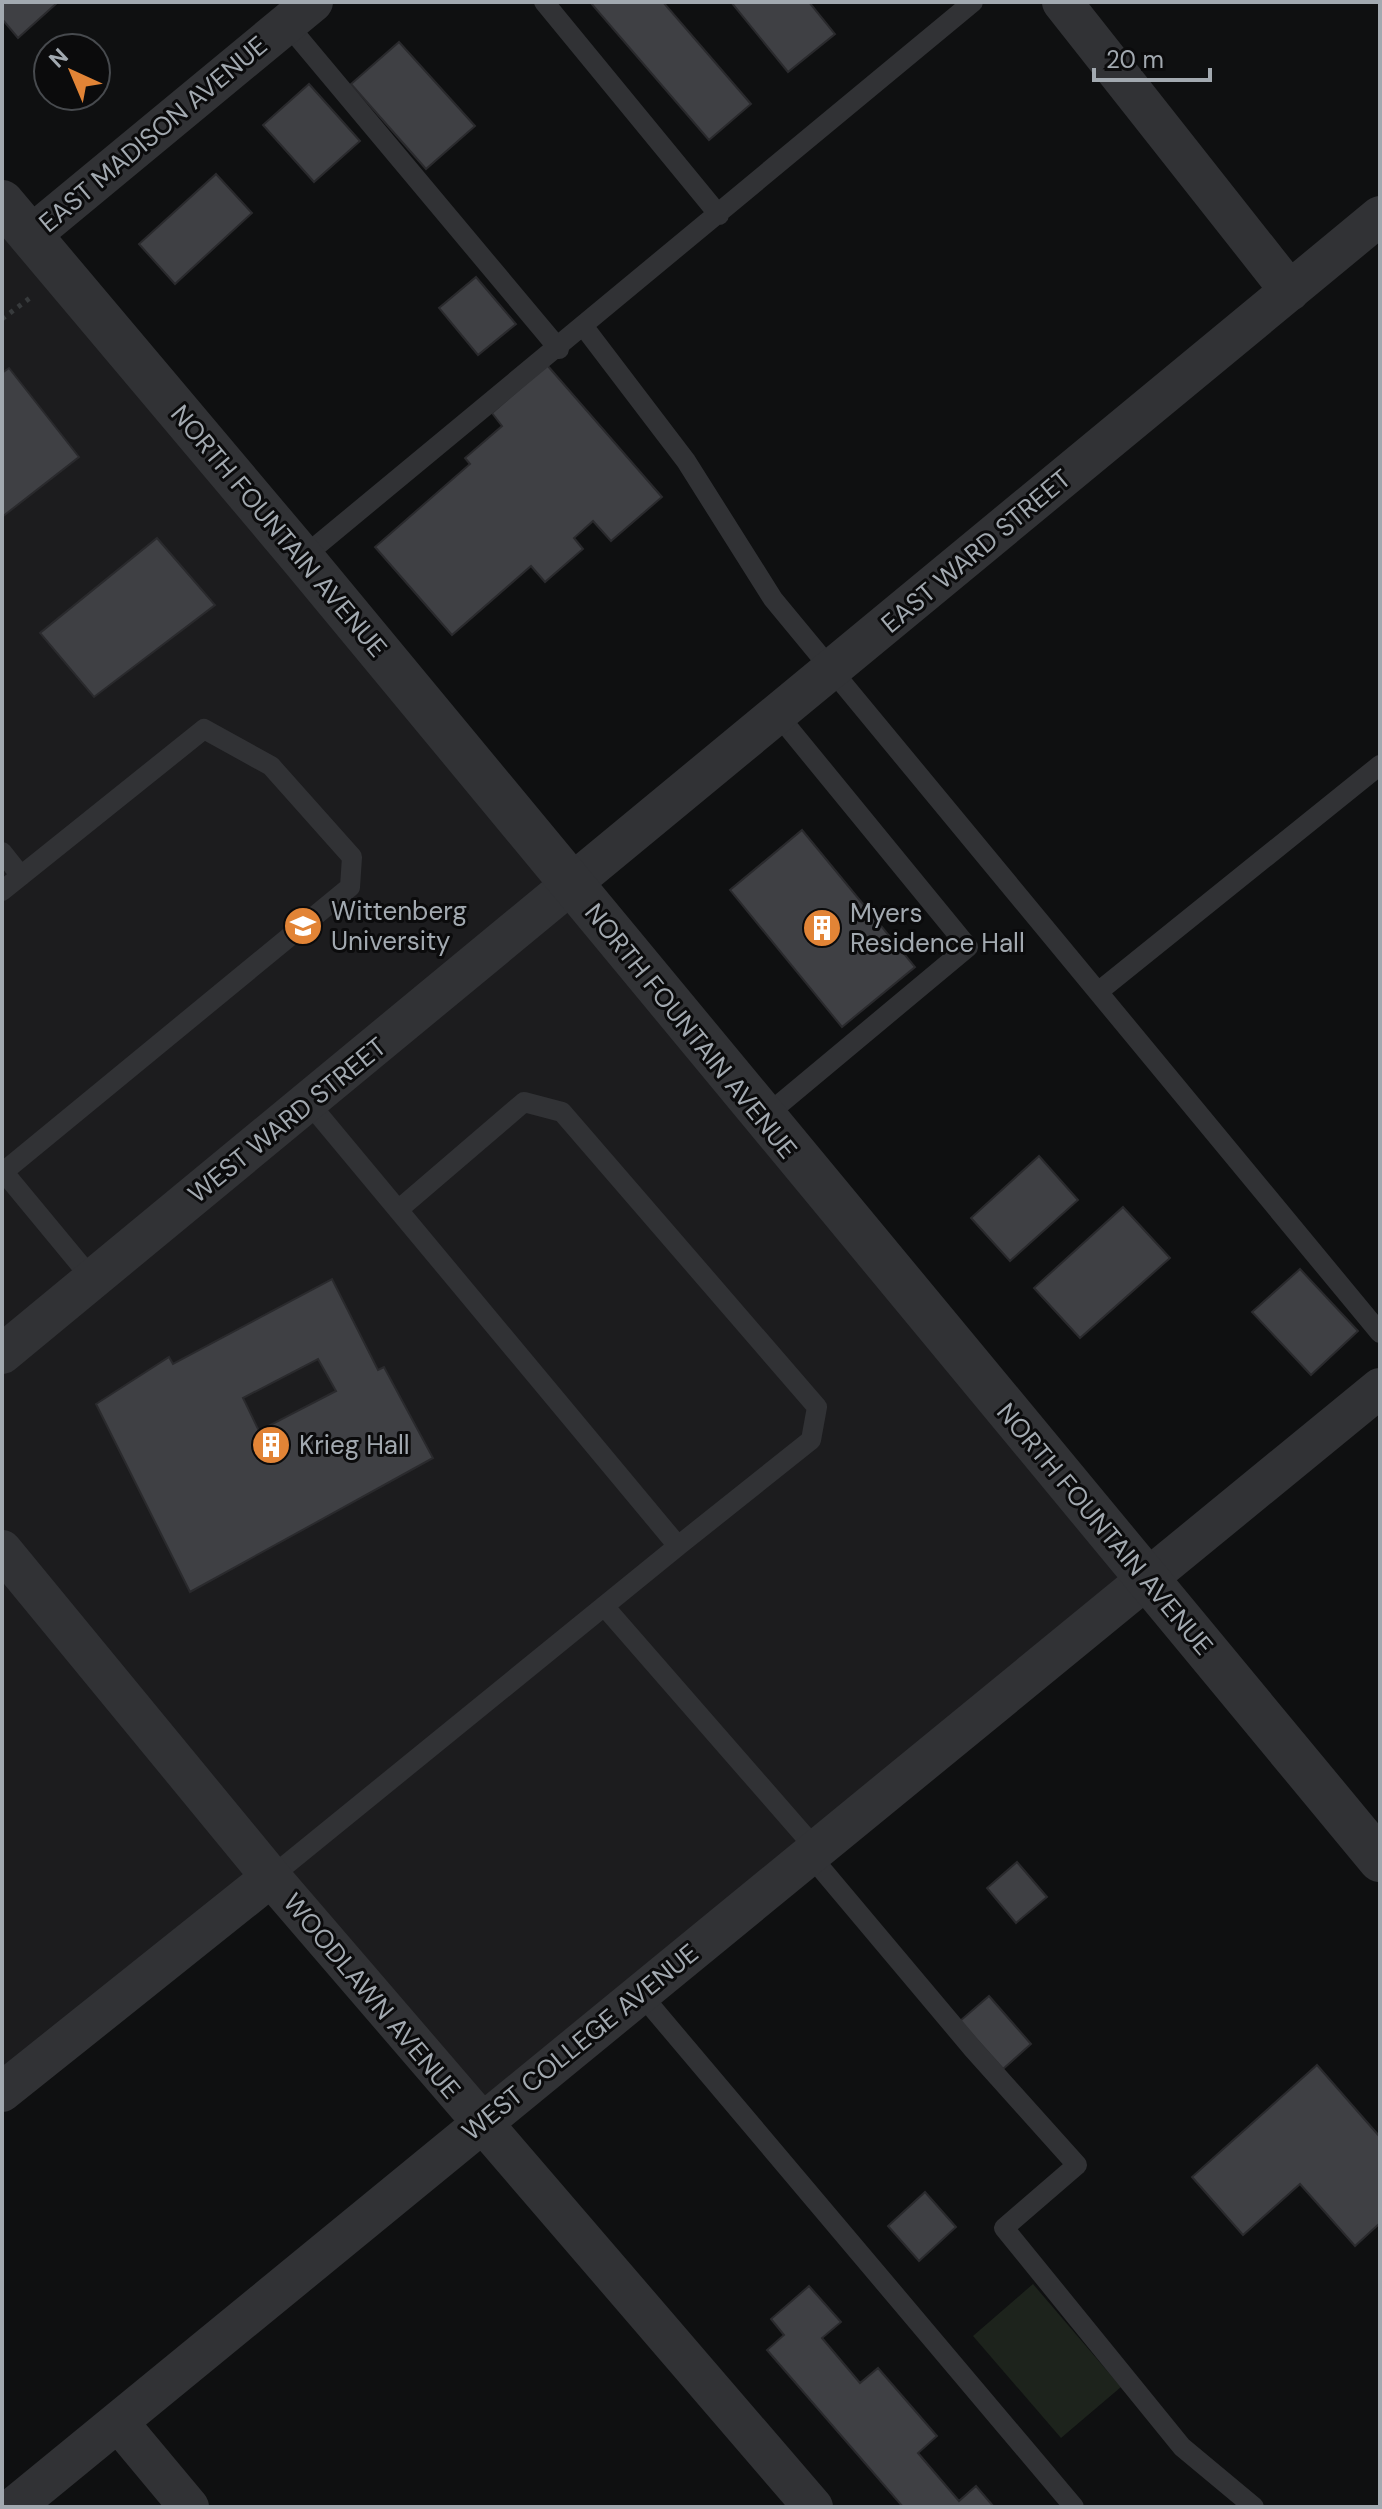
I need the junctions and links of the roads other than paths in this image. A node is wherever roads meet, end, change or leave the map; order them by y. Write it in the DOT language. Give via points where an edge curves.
graph roads {
  1 [pos="544,2"];
  2 [pos="973,2"];
  3 [pos="1062,2"];
  4 [pos="300,13"];
  5 [pos="2,202"];
  6 [pos="719,215"];
  7 [pos="1380,216"];
  8 [pos="30,236"];
  9 [pos="1290,291"];
  10 [pos="584,327"];
  11 [pos="559,349"];
  12 [pos="302,558"];
  13 [pos="831,671"];
  14 [pos="778,715"];
  15 [pos="1380,765"];
  16 [pos="2,852"];
  17 [pos="21,876"];
  18 [pos="572,886"];
  19 [pos="2,891"];
  20 [pos="1098,992"];
  21 [pos="309,1103"];
  22 [pos="763,1118"];
  23 [pos="3,1171"];
  24 [pos="398,1210"];
  25 [pos="93,1280"];
  26 [pos="1380,1333"];
  27 [pos="2,1354"];
  28 [pos="1380,1388"];
  29 [pos="678,1546"];
  30 [pos="2,1550"];
  31 [pos="1147,1579"];
  32 [pos="604,1606"];
  33 [pos="813,1852"];
  34 [pos="1380,1860"];
  35 [pos="271,1877"];
  36 [pos="640,1993"];
  37 [pos="3,2088"];
  38 [pos="480,2123"];
  39 [pos="118,2422"];
  40 [pos="14,2507"];
  41 [pos="189,2507"];
  42 [pos="813,2507"];
  43 [pos="1074,2507"];
  44 [pos="1254,2507"];
  1 -- 6 [label="lane"];
  2 -- 6 [label="lane"];
  3 -- 9 [label="street"];
  4 -- 8 [label="street, EAST MADISON AVENUE"];
  4 -- 11 [label="lane"];
  5 -- 8 [label="street, NORTH FOUNTAIN AVENUE"];
  6 -- 10 [label="lane"];
  7 -- 9 [label="street, EAST WARD STREET"];
  8 -- 12 [label="street, NORTH FOUNTAIN AVENUE"];
  9 -- 13 [label="street, EAST WARD STREET"];
  10 -- 11 [label="lane"];
  10 -- 13 [label="lane" via="686,461 773,599"];
  11 -- 12 [label="lane"];
  12 -- 18 [label="street, NORTH FOUNTAIN AVENUE"];
  13 -- 14 [label="street, EAST WARD STREET"];
  13 -- 20 [label="lane"];
  14 -- 18 [label="street, EAST WARD STREET"];
  14 -- 22 [label="lane" via="968,947"];
  15 -- 20 [label="lane"];
  16 -- 17 [label="lane"];
  17 -- 19 [label="lane"];
  17 -- 23 [label="lane" via="204,729 271,766 352,857 350,887"];
  18 -- 21 [label="street, WEST WARD STREET"];
  18 -- 22 [label="street, NORTH FOUNTAIN AVENUE"];
  20 -- 26 [label="lane"];
  21 -- 24 [label="lane"];
  21 -- 25 [label="street, WEST WARD STREET"];
  22 -- 31 [label="street, NORTH FOUNTAIN AVENUE"];
  23 -- 25 [label="lane"];
  24 -- 29 [label="lane"];
  24 -- 29 [label="lane" via="524,1102 562,1112 817,1407 811,1440"];
  25 -- 27 [label="street, WEST WARD STREET"];
  28 -- 31 [label="street, WEST COLLEGE AVENUE"];
  29 -- 32 [label="lane"];
  30 -- 35 [label="street, WOODLAWN AVENUE"];
  31 -- 33 [label="street, WEST COLLEGE AVENUE"];
  31 -- 34 [label="street, NORTH FOUNTAIN AVENUE"];
  32 -- 33 [label="lane"];
  32 -- 35 [label="lane"];
  33 -- 36 [label="street, WEST COLLEGE AVENUE"];
  33 -- 44 [label="lane" via="973,2049 1077,2165 1004,2228 1182,2447"];
  35 -- 37 [label="street"];
  35 -- 38 [label="street, WOODLAWN AVENUE"];
  36 -- 38 [label="street, WEST COLLEGE AVENUE"];
  36 -- 43 [label="lane"];
  38 -- 39 [label="street, WEST COLLEGE AVENUE"];
  38 -- 42 [label="street, WOODLAWN AVENUE"];
  39 -- 40 [label="street, WEST COLLEGE AVENUE"];
  39 -- 41 [label="street"];
}
